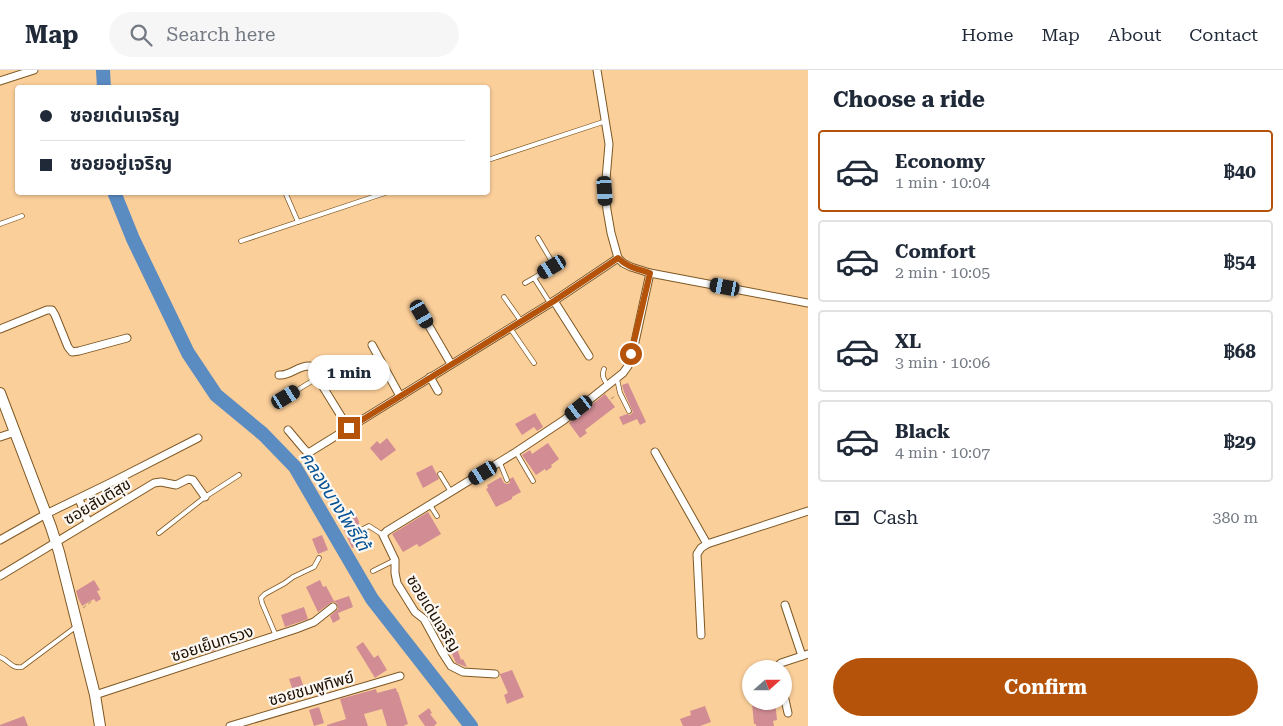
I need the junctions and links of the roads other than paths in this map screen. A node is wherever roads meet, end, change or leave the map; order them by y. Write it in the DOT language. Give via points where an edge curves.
graph roads {
  1 [pos="34,70"];
  2 [pos="597,70"];
  3 [pos="0,82"];
  4 [pos="606,121"];
  5 [pos="490,159"];
  6 [pos="286,195"];
  7 [pos="379,195"];
  8 [pos="22,216"];
  9 [pos="298,222"];
  10 [pos="0,224"];
  11 [pos="538,238"];
  12 [pos="240,241"];
  13 [pos="618,258"];
  14 [pos="650,273"];
  15 [pos="534,278"];
  16 [pos="525,283"];
  17 [pos="504,297"];
  18 [pos="552,302"];
  19 [pos="808,303"];
  20 [pos="422,314"];
  21 [pos="521,321"];
  22 [pos="510,328"];
  23 [pos="0,329"];
  24 [pos="128,338"];
  25 [pos="372,345"];
  26 [pos="590,356"];
  27 [pos="534,363"];
  28 [pos="451,364"];
  29 [pos="604,368"];
  30 [pos="279,375"];
  31 [pos="430,377"];
  32 [pos="317,378"];
  33 [pos="617,379"];
  34 [pos="608,386"];
  35 [pos="438,392"];
  36 [pos="0,393"];
  37 [pos="400,396"];
  38 [pos="286,397"];
  39 [pos="628,411"];
  40 [pos="349,428"];
  41 [pos="288,430"];
  42 [pos="15,432"];
  43 [pos="0,437"];
  44 [pos="198,438"];
  45 [pos="516,452"];
  46 [pos="655,452"];
  47 [pos="500,463"];
  48 [pos="440,474"];
  49 [pos="239,475"];
  50 [pos="508,480"];
  51 [pos="533,481"];
  52 [pos="451,492"];
  53 [pos="205,497"];
  54 [pos="80,499"];
  55 [pos="430,505"];
  56 [pos="808,511"];
  57 [pos="46,514"];
  58 [pos="436,516"];
  59 [pos="88,522"];
  60 [pos="363,529"];
  61 [pos="159,533"];
  62 [pos="383,535"];
  63 [pos="0,540"];
  64 [pos="55,542"];
  65 [pos="708,544"];
  66 [pos="319,558"];
  67 [pos="396,560"];
  68 [pos="374,571"];
  69 [pos="0,576"];
  70 [pos="786,605"];
  71 [pos="333,607"];
  72 [pos="76,621"];
  73 [pos="701,635"];
  74 [pos="276,636"];
  75 [pos="805,655"];
  76 [pos="0,657"];
  77 [pos="790,660"];
  78 [pos="495,674"];
  79 [pos="400,676"];
  80 [pos="95,695"];
  81 [pos="787,710"];
  82 [pos="788,714"];
  83 [pos="100,726"];
  84 [pos="230,726"];
  1 -- 3 [label="street"];
  2 -- 4 [label="street"];
  4 -- 5 [label="lane"];
  4 -- 13 [label="street" via="605,191"];
  6 -- 9 [label="lane"];
  7 -- 9 [label="lane"];
  8 -- 10 [label="lane"];
  9 -- 12 [label="lane"];
  11 -- 15 [label="lane" via="554,265"];
  13 -- 14 [label="street" via="630,267"];
  13 -- 18 [label="street"];
  14 -- 19 [label="street"];
  14 -- 33 [label="street" via="628,366"];
  15 -- 16 [label="lane"];
  15 -- 18 [label="lane"];
  17 -- 21 [label="lane"];
  18 -- 21 [label="street"];
  18 -- 26 [label="street"];
  20 -- 28 [label="street"];
  21 -- 22 [label="street"];
  22 -- 27 [label="lane"];
  22 -- 28 [label="street"];
  23 -- 24 [label="street" via="52,310 72,352"];
  25 -- 37 [label="street"];
  28 -- 31 [label="street"];
  29 -- 34 [label="lane" via="602,374"];
  30 -- 32 [label="street" via="287,375 306,365"];
  31 -- 35 [label="street"];
  31 -- 37 [label="street"];
  32 -- 38 [label="lane"];
  32 -- 40 [label="street"];
  33 -- 34 [label="street"];
  33 -- 39 [label="lane"];
  34 -- 45 [label="street"];
  36 -- 42 [label="street"];
  37 -- 40 [label="street"];
  40 -- 41 [label="street" via="310,452"];
  42 -- 43 [label="street"];
  42 -- 57 [label="street"];
  44 -- 54 [label="street"];
  45 -- 47 [label="street"];
  45 -- 51 [label="lane"];
  46 -- 65 [label="street"];
  47 -- 50 [label="lane"];
  47 -- 52 [label="street"];
  48 -- 52 [label="lane"];
  49 -- 53 [label="lane"];
  52 -- 55 [label="street"];
  53 -- 59 [label="street, ซอยสันติสุข" via="193,480 176,485 154,483"];
  53 -- 61 [label="lane"];
  54 -- 57 [label="street"];
  54 -- 59 [label="street"];
  55 -- 58 [label="lane"];
  55 -- 62 [label="street"];
  56 -- 65 [label="street"];
  57 -- 63 [label="street"];
  57 -- 64 [label="street"];
  59 -- 64 [label="street, ซอยสันติสุข"];
  60 -- 62 [label="lane" via="369,526"];
  62 -- 67 [label="street, ซอยเด่นเจริญ"];
  64 -- 69 [label="street, ซอยสันติสุข"];
  64 -- 72 [label="street"];
  65 -- 73 [label="street" via="697,554"];
  66 -- 74 [label="lane" via="314,567 261,598"];
  67 -- 68 [label="lane"];
  67 -- 78 [label="street, ซอยเด่นเจริญ" via="397,583 415,612 424,619 451,666 463,672"];
  70 -- 75 [label="street"];
  71 -- 74 [label="street, ซอยเย็นทรวง" via="314,622"];
  72 -- 76 [label="lane" via="22,667 13,667"];
  72 -- 80 [label="street"];
  74 -- 80 [label="street, ซอยเย็นทรวง"];
  75 -- 77 [label="street"];
  79 -- 84 [label="street, ซอยชมพูทิพย์"];
  80 -- 83 [label="street"];
  81 -- 82 [label="street"];
}
